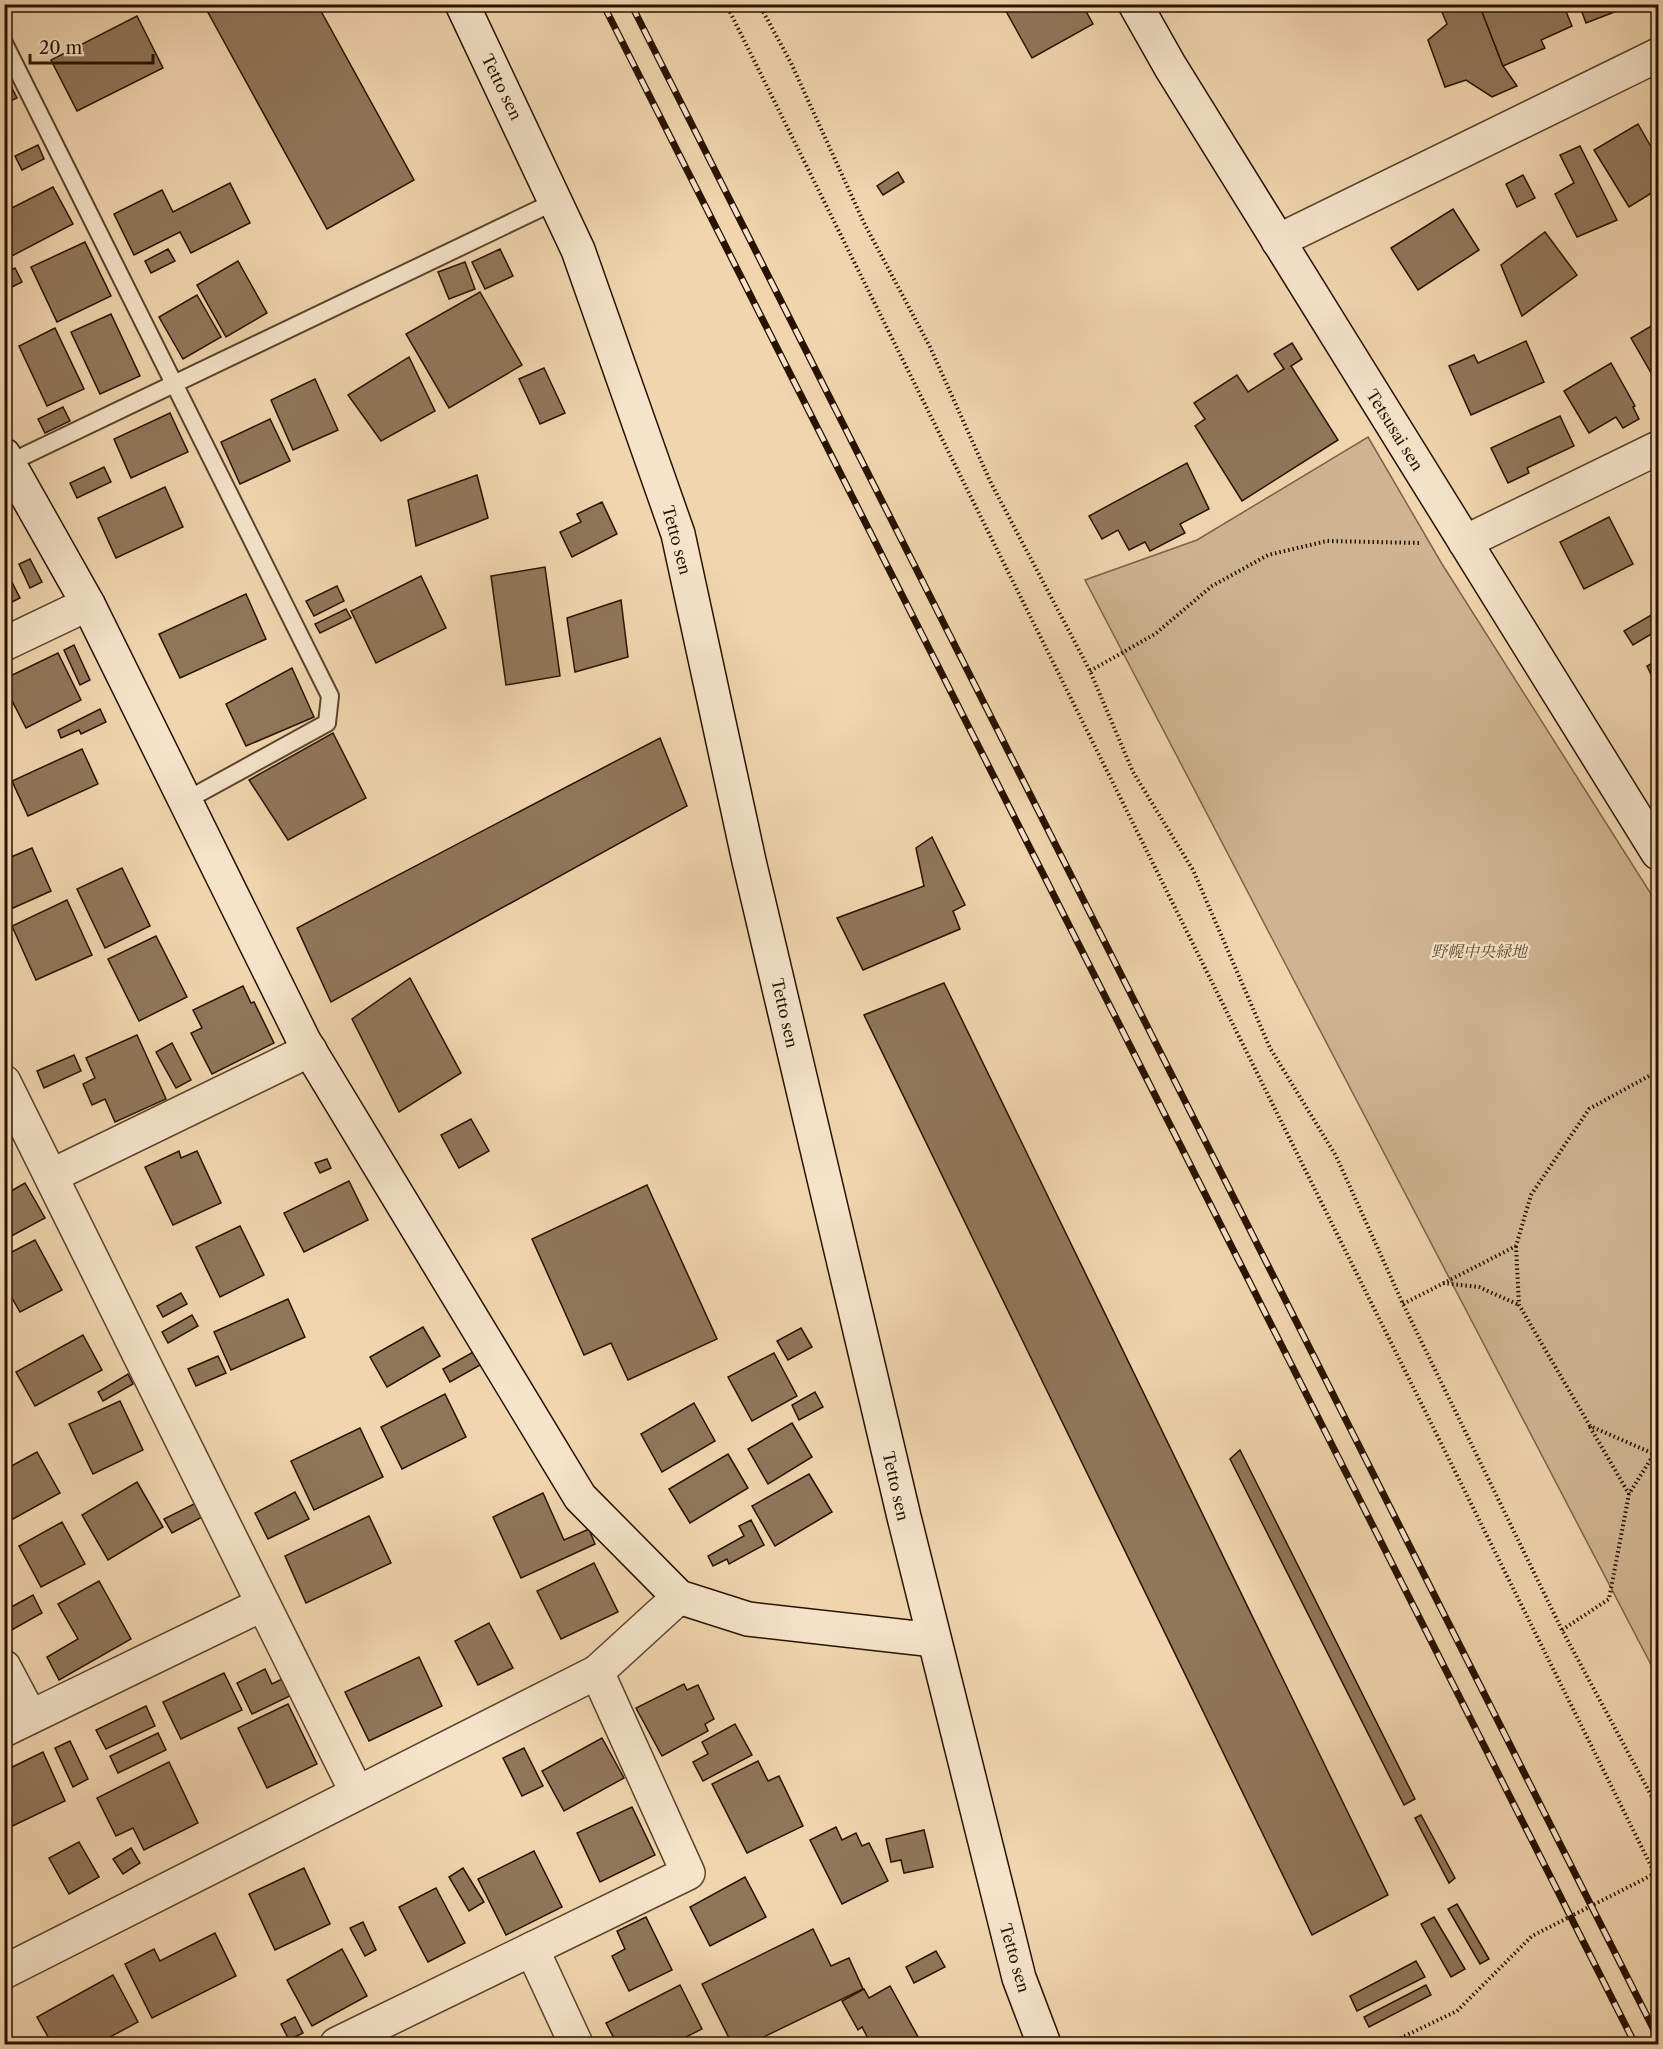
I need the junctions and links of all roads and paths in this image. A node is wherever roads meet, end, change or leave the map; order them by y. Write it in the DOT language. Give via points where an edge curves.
graph roads {
  1 [pos="462,4"];
  2 [pos="726,4"];
  3 [pos="759,4"];
  4 [pos="1135,4"];
  5 [pos="4,43"];
  6 [pos="1659,55"];
  7 [pos="556,201"];
  8 [pos="1278,241"];
  9 [pos="174,384"];
  10 [pos="1659,448"];
  11 [pos="7,459"];
  12 [pos="1465,542"];
  13 [pos="1422,543"];
  14 [pos="88,604"];
  15 [pos="4,644"];
  16 [pos="1090,670"];
  17 [pos="184,801"];
  18 [pos="1656,842"];
  19 [pos="310,1050"];
  20 [pos="1659,1071"];
  21 [pos="4,1083"];
  22 [pos="51,1176"];
  23 [pos="1516,1246"];
  24 [pos="1443,1283"];
  25 [pos="1403,1304"];
  26 [pos="1519,1305"];
  27 [pos="1590,1425"];
  28 [pos="1656,1453"];
  29 [pos="1629,1494"];
  30 [pos="679,1597"];
  31 [pos="263,1604"];
  32 [pos="1562,1630"];
  33 [pos="934,1640"];
  34 [pos="4,1667"];
  35 [pos="597,1672"];
  36 [pos="17,1723"];
  37 [pos="357,1793"];
  38 [pos="1659,1809"];
  39 [pos="1657,1873"];
  40 [pos="532,1949"];
  41 [pos="4,1972"];
  42 [pos="337,2044"];
  43 [pos="576,2044"];
  44 [pos="1044,2044"];
  45 [pos="1388,2044"];
  1 -- 7 [label="street, Tetto sen"];
  2 -- 39 [label="path"];
  3 -- 16 [label="path" via="791,63 864,224 930,347 991,483"];
  4 -- 8 [label="street, Tetsusai sen"];
  5 -- 9 [label="lane"];
  6 -- 8 [label="street"];
  7 -- 9 [label="lane"];
  7 -- 33 [label="street, Tetto sen" via="578,250 678,534 749,861"];
  8 -- 12 [label="street, Tetsusai sen"];
  9 -- 11 [label="lane"];
  9 -- 17 [label="lane" via="330,696 327,723"];
  10 -- 12 [label="street"];
  11 -- 14 [label="street"];
  12 -- 18 [label="street, Tetsusai sen"];
  13 -- 16 [label="path" via="1327,541 1268,555 1212,586 1155,634"];
  14 -- 15 [label="street"];
  14 -- 17 [label="street"];
  16 -- 25 [label="path" via="1133,772 1193,870 1269,1048 1336,1156"];
  17 -- 19 [label="street"];
  19 -- 22 [label="street"];
  19 -- 30 [label="street" via="580,1497"];
  20 -- 23 [label="path" via="1589,1109 1531,1195"];
  21 -- 22 [label="street"];
  22 -- 31 [label="street"];
  23 -- 24 [label="path"];
  23 -- 26 [label="path"];
  24 -- 25 [label="path"];
  24 -- 26 [label="path" via="1479,1287"];
  25 -- 32 [label="path"];
  26 -- 27 [label="path"];
  27 -- 28 [label="path"];
  27 -- 29 [label="path"];
  28 -- 29 [label="path"];
  29 -- 32 [label="path" via="1609,1599"];
  30 -- 33 [label="street" via="748,1618"];
  30 -- 35 [label="street"];
  31 -- 36 [label="street"];
  31 -- 37 [label="street"];
  32 -- 38 [label="path"];
  33 -- 44 [label="street, Tetto sen" via="1019,1978"];
  34 -- 36 [label="street"];
  35 -- 37 [label="street"];
  35 -- 40 [label="street" via="688,1873"];
  37 -- 41 [label="street"];
  39 -- 45 [label="path" via="1532,1936 1457,2011"];
  40 -- 42 [label="street"];
  40 -- 43 [label="street"];
}
